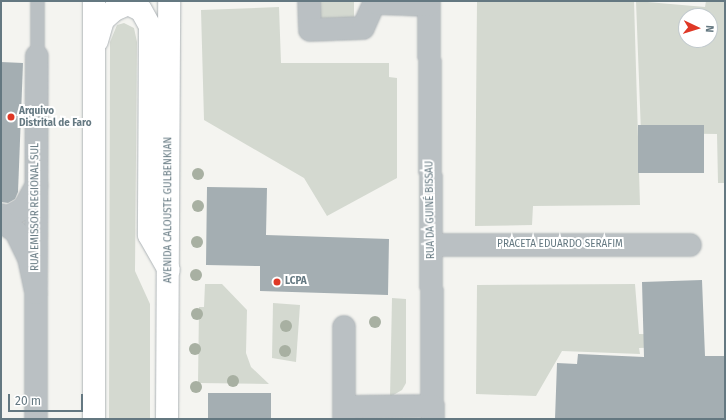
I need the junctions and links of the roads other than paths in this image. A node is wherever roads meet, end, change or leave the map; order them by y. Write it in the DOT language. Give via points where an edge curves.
graph roads {
  1 [pos="37,1"];
  2 [pos="94,1"];
  3 [pos="169,1"];
  4 [pos="309,1"];
  5 [pos="376,2"];
  6 [pos="429,3"];
  7 [pos="94,52"];
  8 [pos="37,56"];
  9 [pos="36,185"];
  10 [pos="1,215"];
  11 [pos="1,221"];
  12 [pos="431,245"];
  13 [pos="690,245"];
  14 [pos="170,271"];
  15 [pos="36,293"];
  16 [pos="344,327"];
  17 [pos="344,413"];
  18 [pos="433,413"];
  19 [pos="36,419"];
  20 [pos="94,419"];
  21 [pos="167,419"];
  1 -- 8 [label="lane, RUA EMISSOR REGIONAL SUL"];
  2 -- 7 [label="main road"];
  3 -- 14 [label="main road, AVENIDA CALOUSTE GULBENKIAN"];
  4 -- 5 [label="street" via="310,30 363,28"];
  5 -- 6 [label="street"];
  6 -- 12 [label="street, RUA DA GUINÉ BISSAU"];
  7 -- 14 [label="main road" via="103,20 114,10 128,4 141,10 150,26 149,235"];
  7 -- 20 [label="main road"];
  8 -- 9 [label="street, RUA EMISSOR REGIONAL SUL"];
  9 -- 10 [label="street" via="24,208 8,217"];
  9 -- 15 [label="street, RUA EMISSOR REGIONAL SUL"];
  11 -- 15 [label="street" via="16,232 29,259"];
  12 -- 13 [label="street, PRACETA EDUARDO SERAFIM"];
  12 -- 18 [label="street, RUA DA GUINÉ BISSAU"];
  14 -- 21 [label="main road, AVENIDA CALOUSTE GULBENKIAN"];
  15 -- 19 [label="street"];
  16 -- 17 [label="street"];
  17 -- 18 [label="street"];
}
